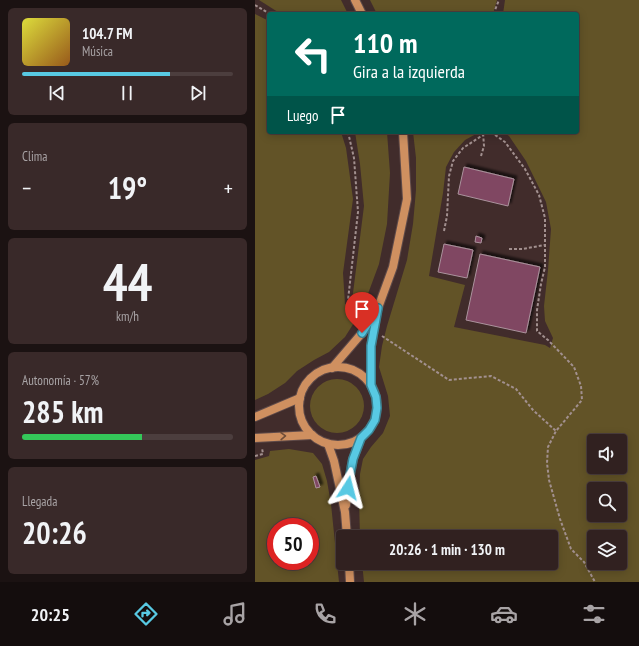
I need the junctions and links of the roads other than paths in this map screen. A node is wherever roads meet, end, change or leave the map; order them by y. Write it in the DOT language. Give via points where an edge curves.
graph roads {
  1 [pos="355,0"];
  2 [pos="361,12"];
  3 [pos="403,134"];
  4 [pos="378,308"];
  5 [pos="332,368"];
  6 [pos="371,385"];
  7 [pos="300,398"];
  8 [pos="255,416"];
  9 [pos="312,435"];
  10 [pos="255,438"];
  11 [pos="361,438"];
  12 [pos="328,444"];
  13 [pos="345,512"];
  14 [pos="346,530"];
  15 [pos="349,570"];
  16 [pos="350,582"];
  1 -- 2 [label="main road"];
  3 -- 4 [label="main road" via="407,198 393,267"];
  4 -- 5 [label="main road" via="362,333"];
  4 -- 6 [label="main road" via="371,346"];
  5 -- 6 [label="main road" via="347,368 360,374"];
  5 -- 7 [label="main road" via="311,378"];
  6 -- 11 [label="main road" via="376,397 375,420"];
  7 -- 8 [label="main road"];
  7 -- 9 [label="main road" via="299,412 303,424"];
  10 -- 9 [label="main road, one-way"];
  9 -- 12 [label="main road"];
  11 -- 12 [label="main road" via="339,445"];
  11 -- 13 [label="main road" via="353,459"];
  12 -- 13 [label="main road"];
  13 -- 14 [label="main road"];
  15 -- 16 [label="main road"];
}
